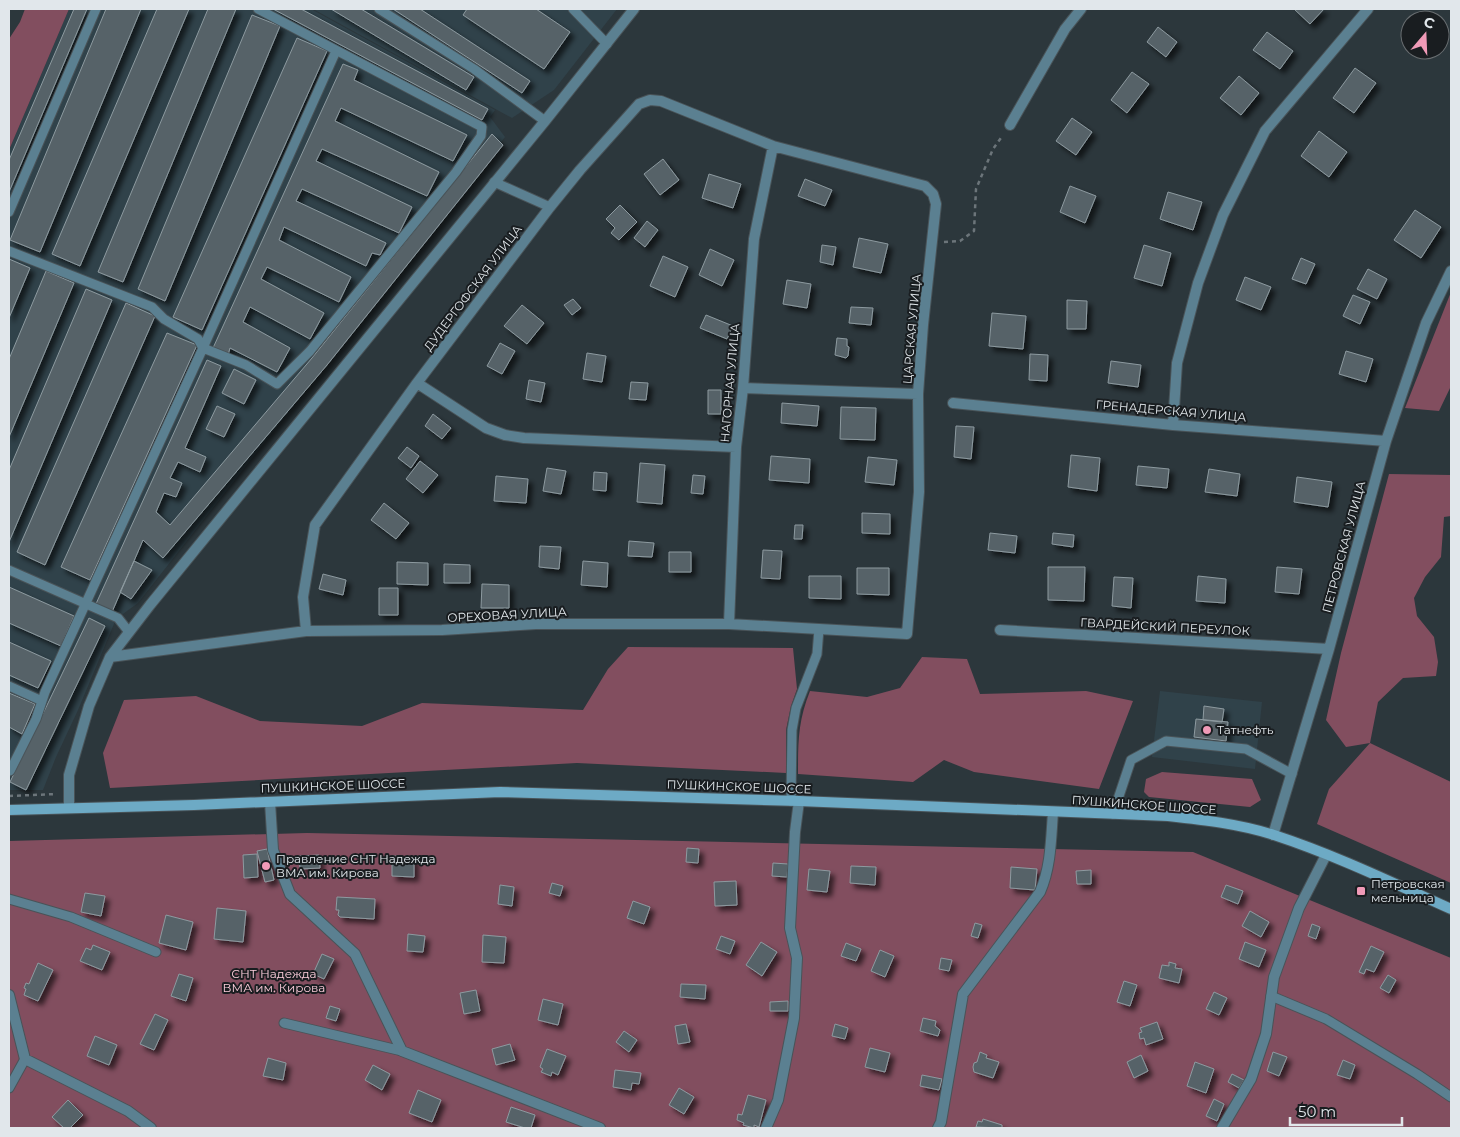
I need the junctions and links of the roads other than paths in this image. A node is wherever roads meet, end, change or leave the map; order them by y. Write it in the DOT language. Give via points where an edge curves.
graph roads {
  1 [pos="96,9"];
  2 [pos="258,9"];
  3 [pos="379,9"];
  4 [pos="573,9"];
  5 [pos="634,9"];
  6 [pos="1082,9"];
  7 [pos="1368,9"];
  8 [pos="607,44"];
  9 [pos="336,51"];
  10 [pos="545,121"];
  11 [pos="1010,125"];
  12 [pos="773,146"];
  13 [pos="494,182"];
  14 [pos="550,207"];
  15 [pos="9,212"];
  16 [pos="9,251"];
  17 [pos="1451,271"];
  18 [pos="203,348"];
  19 [pos="417,383"];
  20 [pos="743,388"];
  21 [pos="918,394"];
  22 [pos="953,403"];
  23 [pos="1173,425"];
  24 [pos="1386,441"];
  25 [pos="736,447"];
  26 [pos="9,570"];
  27 [pos="86,604"];
  28 [pos="729,624"];
  29 [pos="819,629"];
  30 [pos="1000,630"];
  31 [pos="306,631"];
  32 [pos="129,632"];
  33 [pos="907,634"];
  34 [pos="1329,649"];
  35 [pos="110,656"];
  36 [pos="9,686"];
  37 [pos="42,701"];
  38 [pos="9,771"];
  39 [pos="1292,774"];
  40 [pos="795,801"];
  41 [pos="270,802"];
  42 [pos="69,808"];
  43 [pos="9,810"];
  44 [pos="1053,812"];
  45 [pos="1113,814"];
  46 [pos="1273,835"];
  47 [pos="1326,855"];
  48 [pos="9,899"];
  49 [pos="1451,909"];
  50 [pos="156,952"];
  51 [pos="9,995"];
  52 [pos="1271,996"];
  53 [pos="284,1024"];
  54 [pos="402,1052"];
  55 [pos="25,1059"];
  56 [pos="9,1088"];
  57 [pos="1451,1097"];
  58 [pos="151,1128"];
  59 [pos="600,1128"];
  60 [pos="766,1128"];
  61 [pos="938,1128"];
  62 [pos="1222,1128"];
  1 -- 15 [label="lane"];
  2 -- 9 [label="lane"];
  3 -- 10 [label="lane" via="474,69"];
  4 -- 8 [label="lane"];
  5 -- 8 [label="street"];
  6 -- 11 [label="street" via="1065,29"];
  7 -- 23 [label="street" via="1265,131 1222,214 1198,283 1177,363"];
  8 -- 10 [label="street"];
  9 -- 18 [label="lane"];
  9 -- 18 [label="lane" via="482,126 481,136 456,172 310,351 277,384 246,366"];
  10 -- 13 [label="street"];
  12 -- 14 [label="street, ДУДЕРГОФСКАЯ УЛИЦА" via="661,101 650,100 639,104"];
  12 -- 20 [label="street, НАГОРНАЯ УЛИЦА" via="754,239"];
  12 -- 21 [label="street, ЦАРСКАЯ УЛИЦА" via="925,186 932,194 936,204"];
  13 -- 14 [label="lane"];
  13 -- 32 [label="street"];
  14 -- 19 [label="street, ДУДЕРГОФСКАЯ УЛИЦА"];
  16 -- 18 [label="lane" via="152,307 164,319 198,338"];
  17 -- 24 [label="street, ПЕТРОВСКАЯ УЛИЦА" via="1426,323"];
  18 -- 27 [label="lane"];
  19 -- 25 [label="street" via="486,428 524,438"];
  19 -- 31 [label="street, ДУДЕРГОФСКАЯ УЛИЦА" via="315,525 304,597"];
  20 -- 21 [label="street"];
  20 -- 25 [label="street, НАГОРНАЯ УЛИЦА"];
  21 -- 33 [label="street, ЦАРСКАЯ УЛИЦА" via="919,492"];
  22 -- 23 [label="street, ГРЕНАДЕРСКАЯ УЛИЦА"];
  23 -- 24 [label="street, ГРЕНАДЕРСКАЯ УЛИЦА"];
  24 -- 34 [label="street, ПЕТРОВСКАЯ УЛИЦА"];
  25 -- 28 [label="street, НАГОРНАЯ УЛИЦА"];
  26 -- 27 [label="lane"];
  27 -- 32 [label="lane" via="118,618"];
  27 -- 37 [label="lane"];
  28 -- 29 [label="street, ОРЕХОВАЯ УЛИЦА"];
  28 -- 31 [label="street, ОРЕХОВАЯ УЛИЦА" via="536,624 442,630"];
  29 -- 33 [label="street, ОРЕХОВАЯ УЛИЦА"];
  29 -- 40 [label="lane" via="817,654 796,708 792,730"];
  30 -- 34 [label="street, ГВАРДЕЙСКИЙ ПЕРЕУЛОК"];
  31 -- 35 [label="street, ОРЕХОВАЯ УЛИЦА"];
  32 -- 35 [label="street"];
  34 -- 39 [label="street, ПЕТРОВСКАЯ УЛИЦА"];
  35 -- 42 [label="street" via="89,706 68,775"];
  36 -- 37 [label="lane"];
  37 -- 38 [label="lane"];
  39 -- 45 [label="lane" via="1246,750 1166,741 1131,760"];
  39 -- 46 [label="street, ПЕТРОВСКАЯ УЛИЦА"];
  40 -- 41 [label="main road, ПУШКИНСКОЕ ШОССЕ" via="500,792"];
  40 -- 44 [label="main road, ПУШКИНСКОЕ ШОССЕ"];
  40 -- 60 [label="street" via="790,928 797,958 794,1018 778,1100"];
  41 -- 42 [label="main road, ПУШКИНСКОЕ ШОССЕ"];
  41 -- 54 [label="street" via="273,850 290,894 355,954"];
  42 -- 43 [label="main road, ПУШКИНСКОЕ ШОССЕ"];
  44 -- 45 [label="main road, ПУШКИНСКОЕ ШОССЕ"];
  44 -- 61 [label="street" via="1050,854 1040,892 963,994"];
  45 -- 46 [label="main road, ПУШКИНСКОЕ ШОССЕ" via="1224,823"];
  46 -- 47 [label="main road, ПУШКИНСКОЕ ШОССЕ"];
  47 -- 49 [label="main road, ПУШКИНСКОЕ ШОССЕ"];
  47 -- 52 [label="street" via="1299,908 1274,978"];
  48 -- 50 [label="lane" via="71,917"];
  51 -- 55 [label="street"];
  52 -- 57 [label="lane" via="1326,1019"];
  52 -- 62 [label="street" via="1266,1034 1251,1079"];
  53 -- 54 [label="lane"];
  54 -- 59 [label="street"];
  55 -- 56 [label="lane"];
  55 -- 58 [label="street" via="128,1112"];
}
